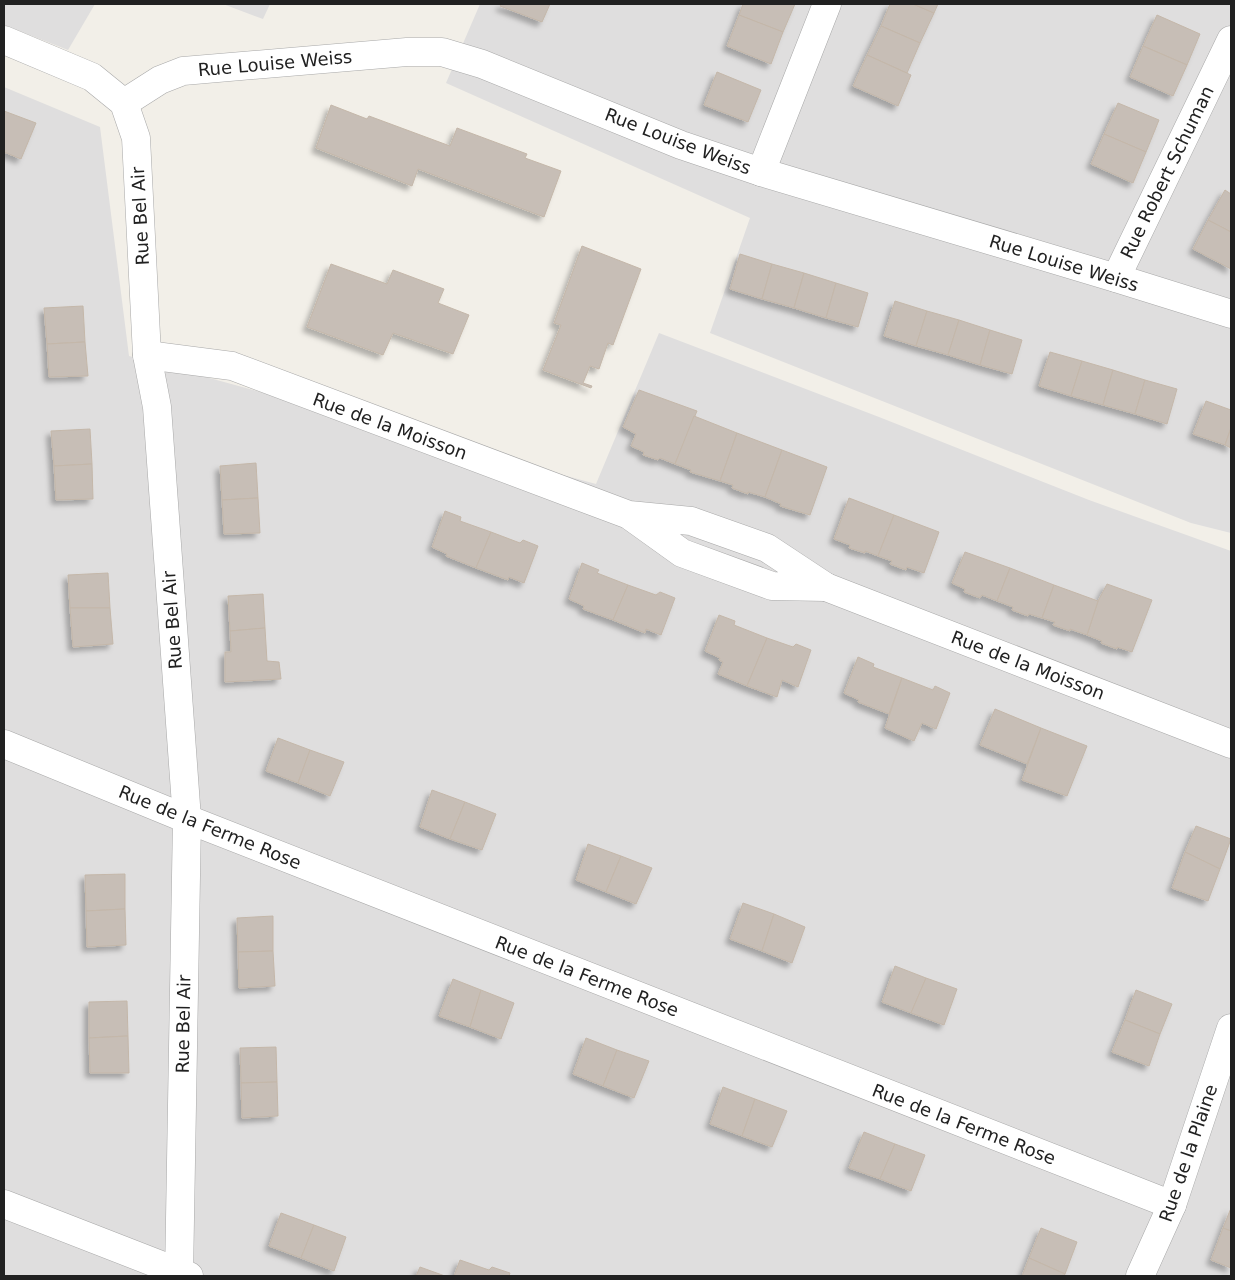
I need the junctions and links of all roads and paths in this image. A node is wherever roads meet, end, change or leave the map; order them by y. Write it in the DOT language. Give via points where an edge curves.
graph roads {
  1 [pos="827,4"];
  2 [pos="4,40"];
  3 [pos="1231,40"];
  4 [pos="124,103"];
  5 [pos="761,172"];
  6 [pos="1116,278"];
  7 [pos="1231,314"];
  8 [pos="147,355"];
  9 [pos="4,744"];
  10 [pos="1231,744"];
  11 [pos="187,819"];
  12 [pos="1231,1028"];
  13 [pos="4,1204"];
  14 [pos="1172,1205"];
  15 [pos="182,1275"];
  16 [pos="1140,1276"];
  1 -- 5 [label="street"];
  2 -- 4 [label="street" via="92,77"];
  3 -- 6 [label="street, Rue Robert Schuman"];
  4 -- 5 [label="street, Rue Louise Weiss" via="160,80 183,71 407,52 442,52 482,64 681,145"];
  4 -- 8 [label="street, Rue Bel Air" via="136,138"];
  5 -- 6 [label="street, Rue Louise Weiss"];
  6 -- 7 [label="street, Rue Louise Weiss"];
  8 -- 10 [label="street, Rue de la Moisson" via="232,366 629,515 682,553 772,586 826,587"];
  8 -- 11 [label="street, Rue Bel Air" via="157,407"];
  9 -- 11 [label="street, Rue de la Ferme Rose"];
  11 -- 14 [label="street, Rue de la Ferme Rose"];
  11 -- 15 [label="street, Rue Bel Air"];
  12 -- 14 [label="street, Rue de la Plaine"];
  13 -- 15 [label="street"];
  14 -- 16 [label="street, Rue de la Plaine"];
}
